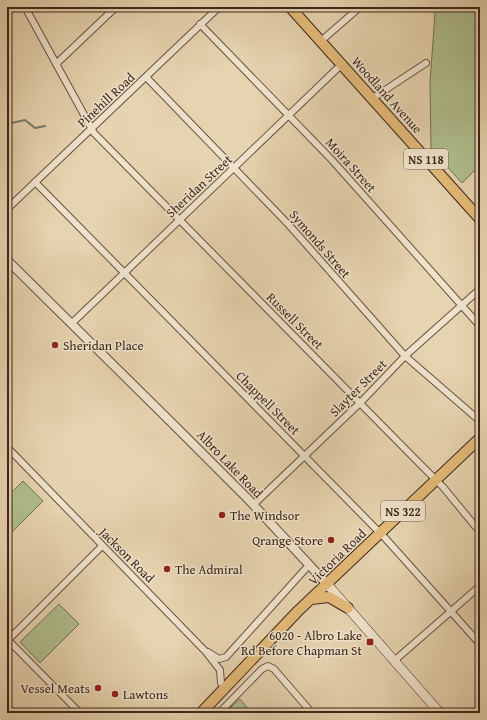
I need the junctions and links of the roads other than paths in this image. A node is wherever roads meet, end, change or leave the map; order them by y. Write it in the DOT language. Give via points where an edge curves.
graph roads {
  1 [pos="25,7"];
  2 [pos="116,7"];
  3 [pos="219,7"];
  4 [pos="290,7"];
  5 [pos="360,7"];
  6 [pos="200,24"];
  7 [pos="322,41"];
  8 [pos="426,63"];
  9 [pos="56,64"];
  10 [pos="342,64"];
  11 [pos="146,77"];
  12 [pos="373,98"];
  13 [pos="288,114"];
  14 [pos="91,129"];
  15 [pos="235,168"];
  16 [pos="35,182"];
  17 [pos="7,209"];
  18 [pos="180,219"];
  19 [pos="480,219"];
  20 [pos="7,260"];
  21 [pos="124,272"];
  22 [pos="480,289"];
  23 [pos="462,305"];
  24 [pos="71,324"];
  25 [pos="480,326"];
  26 [pos="405,356"];
  27 [pos="361,402"];
  28 [pos="480,421"];
  29 [pos="480,438"];
  30 [pos="7,447"];
  31 [pos="304,455"];
  32 [pos="436,480"];
  33 [pos="253,505"];
  34 [pos="480,532"];
  35 [pos="380,533"];
  36 [pos="102,546"];
  37 [pos="309,565"];
  38 [pos="327,584"];
  39 [pos="480,586"];
  40 [pos="311,599"];
  41 [pos="348,608"];
  42 [pos="298,611"];
  43 [pos="451,611"];
  44 [pos="7,640"];
  45 [pos="480,644"];
  46 [pos="206,652"];
  47 [pos="394,661"];
  48 [pos="221,683"];
  49 [pos="80,713"];
  50 [pos="193,713"];
  51 [pos="201,713"];
  52 [pos="219,713"];
  53 [pos="312,713"];
  54 [pos="440,713"];
  1 -- 9 [label="street, Russell Street"];
  2 -- 9 [label="street"];
  3 -- 6 [label="street, Pinehill Road"];
  4 -- 7 [label="main road, Woodland Avenue / NS 118"];
  5 -- 7 [label="street"];
  6 -- 11 [label="street, Pinehill Road"];
  6 -- 13 [label="street, Moira Street"];
  7 -- 10 [label="main road, Woodland Avenue / NS 118"];
  8 -- 12 [label="street"];
  9 -- 14 [label="street, Russell Street"];
  10 -- 12 [label="main road, Woodland Avenue / NS 118"];
  10 -- 13 [label="street, Sheridan Street"];
  11 -- 14 [label="street, Pinehill Road"];
  11 -- 15 [label="street, Symonds Street"];
  12 -- 19 [label="main road, Woodland Avenue / NS 118"];
  13 -- 15 [label="street, Sheridan Street"];
  13 -- 23 [label="street, Moira Street"];
  14 -- 16 [label="street, Pinehill Road"];
  14 -- 18 [label="street, Russell Street"];
  15 -- 18 [label="street, Sheridan Street"];
  15 -- 26 [label="street, Symonds Street"];
  16 -- 17 [label="street, Pinehill Road"];
  16 -- 21 [label="street, Chappell Street"];
  18 -- 21 [label="street, Sheridan Street"];
  18 -- 27 [label="street, Russell Street"];
  20 -- 24 [label="street, Albro Lake Road"];
  21 -- 24 [label="street, Sheridan Street"];
  21 -- 31 [label="street, Chappell Street"];
  22 -- 23 [label="street, Slayter Street"];
  23 -- 25 [label="street, Moira Street"];
  23 -- 26 [label="street, Slayter Street"];
  24 -- 33 [label="street, Albro Lake Road"];
  26 -- 27 [label="street, Slayter Street"];
  26 -- 28 [label="street, Symonds Street"];
  27 -- 31 [label="street, Slayter Street"];
  27 -- 32 [label="street, Russell Street"];
  29 -- 32 [label="main road, Victoria Road / NS 322"];
  30 -- 36 [label="street, Jackson Road"];
  31 -- 33 [label="street, Slayter Street"];
  31 -- 35 [label="street, Chappell Street"];
  32 -- 34 [label="street, Russell Street"];
  32 -- 35 [label="main road, Victoria Road / NS 322"];
  33 -- 37 [label="street, Albro Lake Road"];
  35 -- 38 [label="main road, Victoria Road / NS 322"];
  35 -- 43 [label="street, Chappell Street"];
  36 -- 44 [label="street"];
  36 -- 46 [label="street, Jackson Road"];
  37 -- 38 [label="street, Albro Lake Road"];
  37 -- 46 [label="street, Victoria Road" via="226,657 219,659"];
  38 -- 40 [label="main road, Victoria Road / NS 322"];
  38 -- 41 [label="main road, Albro Lake Road"];
  39 -- 43 [label="street"];
  40 -- 41 [label="main road" via="329,597"];
  40 -- 42 [label="main road, Victoria Road / NS 322"];
  41 -- 47 [label="main road, Albro Lake Road"];
  42 -- 48 [label="main road, Victoria Road / NS 322" via="269,633"];
  42 -- 51 [label="main road, Victoria Road / NS 322"];
  43 -- 45 [label="street, Chappell Street"];
  43 -- 47 [label="street"];
  44 -- 49 [label="street"];
  46 -- 48 [label="street, Jackson Road" via="220,670"];
  47 -- 54 [label="main road, Albro Lake Road"];
  48 -- 50 [label="main road, Victoria Road / NS 322"];
  52 -- 53 [label="street" via="268,666 274,669"];
}
